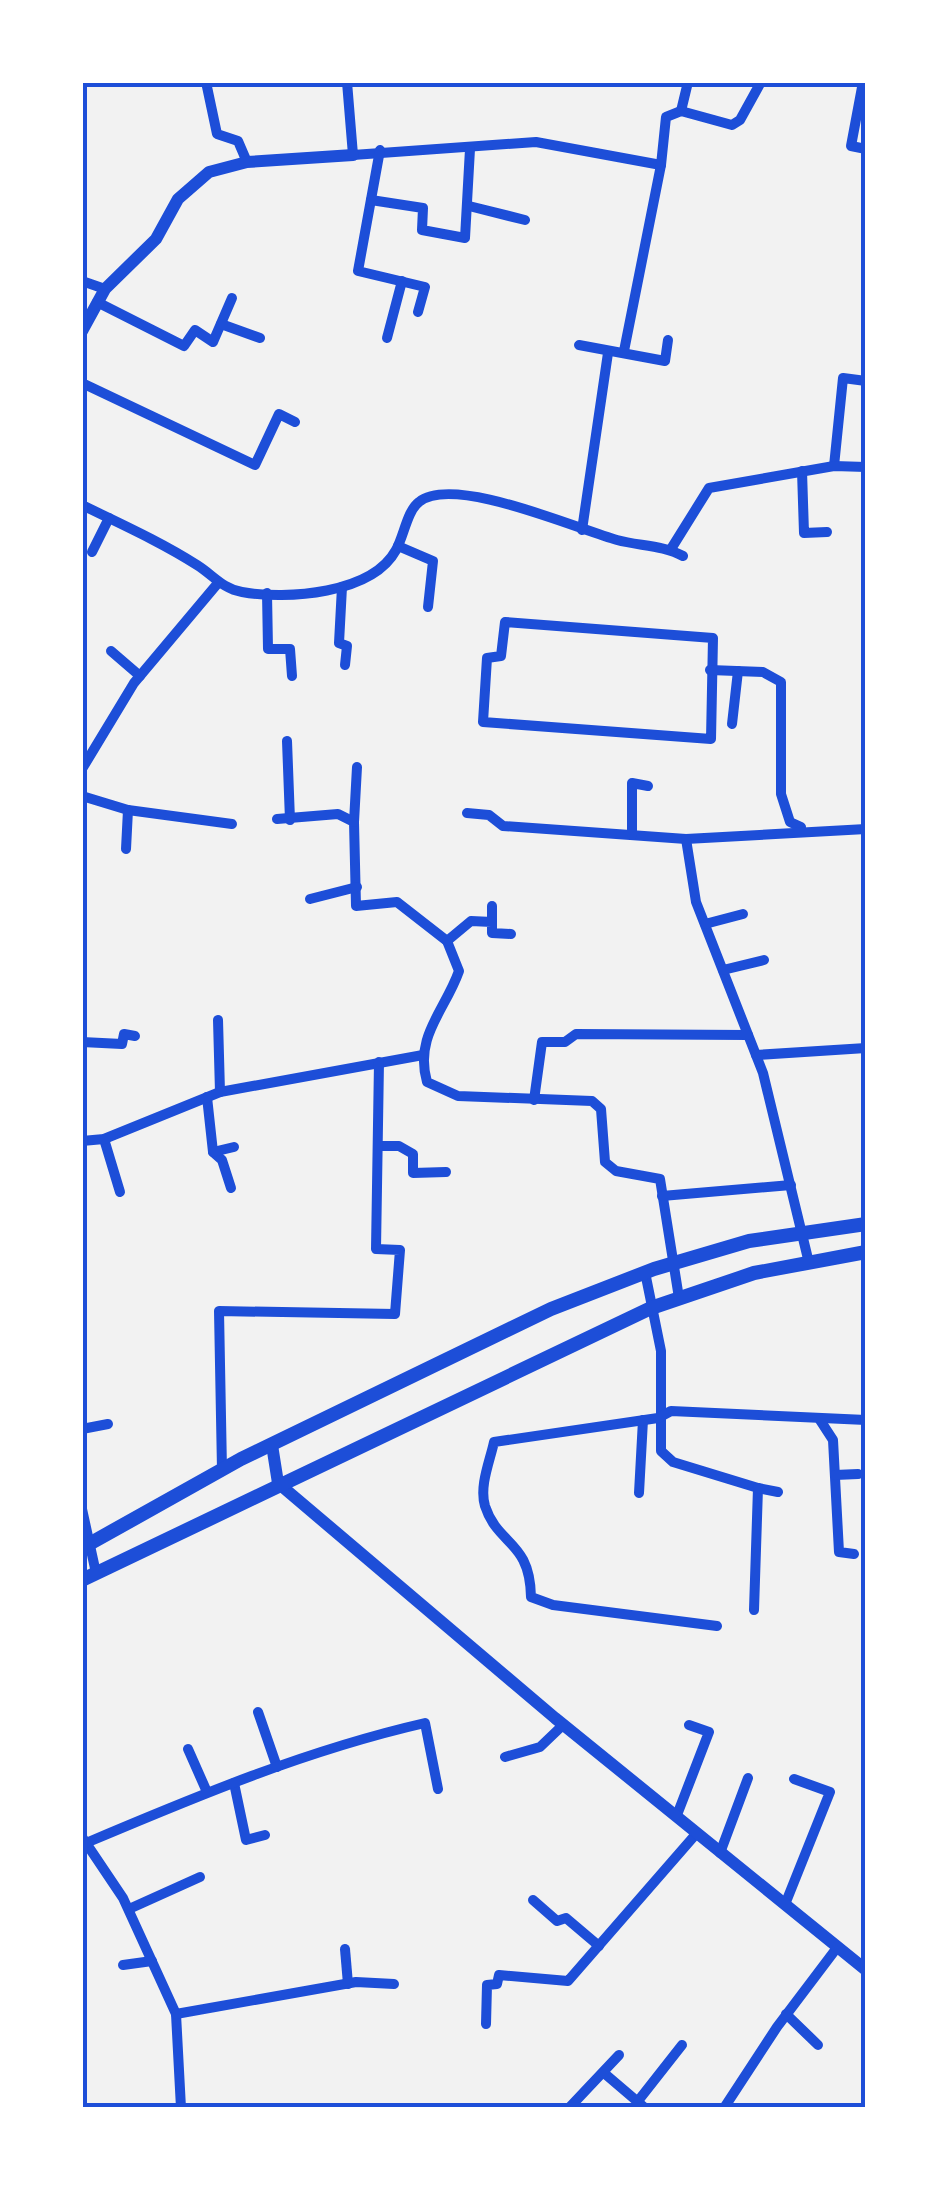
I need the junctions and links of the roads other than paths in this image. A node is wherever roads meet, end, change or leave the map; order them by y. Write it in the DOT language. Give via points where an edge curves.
graph roads {
  1 [pos="206,82"];
  2 [pos="347,82"];
  3 [pos="688,82"];
  4 [pos="762,82"];
  5 [pos="863,82"];
  6 [pos="681,111"];
  7 [pos="866,149"];
  8 [pos="380,150"];
  9 [pos="470,150"];
  10 [pos="353,155"];
  11 [pos="247,162"];
  12 [pos="661,165"];
  13 [pos="370,200"];
  14 [pos="469,206"];
  15 [pos="525,220"];
  16 [pos="82,281"];
  17 [pos="402,282"];
  18 [pos="104,289"];
  19 [pos="232,298"];
  20 [pos="97,302"];
  21 [pos="418,312"];
  22 [pos="221,324"];
  23 [pos="82,331"];
  24 [pos="260,338"];
  25 [pos="386,338"];
  26 [pos="668,340"];
  27 [pos="579,345"];
  28 [pos="624,351"];
  29 [pos="608,353"];
  30 [pos="866,381"];
  31 [pos="82,384"];
  32 [pos="295,422"];
  33 [pos="834,466"];
  34 [pos="866,467"];
  35 [pos="802,472"];
  36 [pos="82,505"];
  37 [pos="108,518"];
  38 [pos="582,530"];
  39 [pos="827,532"];
  40 [pos="398,546"];
  41 [pos="671,549"];
  42 [pos="92,552"];
  43 [pos="683,556"];
  44 [pos="218,583"];
  45 [pos="342,587"];
  46 [pos="266,592"];
  47 [pos="428,607"];
  48 [pos="111,651"];
  49 [pos="345,665"];
  50 [pos="710,670"];
  51 [pos="738,671"];
  52 [pos="140,676"];
  53 [pos="292,676"];
  54 [pos="732,724"];
  55 [pos="286,740"];
  56 [pos="356,767"];
  57 [pos="82,769"];
  58 [pos="648,786"];
  59 [pos="82,796"];
  60 [pos="128,810"];
  61 [pos="467,813"];
  62 [pos="277,819"];
  63 [pos="290,820"];
  64 [pos="354,822"];
  65 [pos="232,824"];
  66 [pos="866,829"];
  67 [pos="807,830"];
  68 [pos="632,835"];
  69 [pos="686,839"];
  70 [pos="126,849"];
  71 [pos="356,887"];
  72 [pos="310,900"];
  73 [pos="492,906"];
  74 [pos="742,914"];
  75 [pos="492,922"];
  76 [pos="705,924"];
  77 [pos="511,934"];
  78 [pos="447,941"];
  79 [pos="764,960"];
  80 [pos="723,970"];
  81 [pos="218,1020"];
  82 [pos="748,1035"];
  83 [pos="135,1036"];
  84 [pos="82,1042"];
  85 [pos="866,1048"];
  86 [pos="756,1055"];
  87 [pos="423,1060"];
  88 [pos="379,1062"];
  89 [pos="220,1092"];
  90 [pos="207,1097"];
  91 [pos="534,1100"];
  92 [pos="104,1138"];
  93 [pos="82,1140"];
  94 [pos="378,1146"];
  95 [pos="234,1147"];
  96 [pos="214,1152"];
  97 [pos="446,1172"];
  98 [pos="791,1185"];
  99 [pos="231,1188"];
  100 [pos="120,1192"];
  101 [pos="662,1196"];
  102 [pos="866,1224"];
  103 [pos="802,1233"];
  104 [pos="866,1252"];
  105 [pos="672,1263"];
  106 [pos="809,1263"];
  107 [pos="644,1272"];
  108 [pos="679,1298"];
  109 [pos="651,1308"];
  110 [pos="658,1418"];
  111 [pos="643,1420"];
  112 [pos="820,1420"];
  113 [pos="866,1420"];
  114 [pos="108,1424"];
  115 [pos="82,1429"];
  116 [pos="272,1444"];
  117 [pos="222,1470"];
  118 [pos="858,1474"];
  119 [pos="835,1476"];
  120 [pos="278,1483"];
  121 [pos="758,1488"];
  122 [pos="778,1492"];
  123 [pos="639,1493"];
  124 [pos="82,1509"];
  125 [pos="86,1546"];
  126 [pos="854,1554"];
  127 [pos="89,1576"];
  128 [pos="754,1610"];
  129 [pos="717,1626"];
  130 [pos="258,1712"];
  131 [pos="563,1724"];
  132 [pos="689,1725"];
  133 [pos="188,1749"];
  134 [pos="505,1758"];
  135 [pos="277,1766"];
  136 [pos="748,1778"];
  137 [pos="794,1780"];
  138 [pos="234,1783"];
  139 [pos="438,1789"];
  140 [pos="207,1792"];
  141 [pos="677,1815"];
  142 [pos="696,1834"];
  143 [pos="265,1835"];
  144 [pos="84,1840"];
  145 [pos="720,1853"];
  146 [pos="200,1878"];
  147 [pos="533,1900"];
  148 [pos="786,1902"];
  149 [pos="129,1909"];
  150 [pos="599,1946"];
  151 [pos="344,1949"];
  152 [pos="836,1949"];
  153 [pos="152,1961"];
  154 [pos="864,1962"];
  155 [pos="123,1965"];
  156 [pos="348,1984"];
  157 [pos="394,1984"];
  158 [pos="176,2014"];
  159 [pos="786,2014"];
  160 [pos="486,2024"];
  161 [pos="682,2045"];
  162 [pos="818,2045"];
  163 [pos="619,2055"];
  164 [pos="604,2073"];
  165 [pos="641,2104"];
  166 [pos="181,2108"];
  167 [pos="569,2108"];
  168 [pos="724,2108"];
  1 -- 11 [label="street" via="217,134 238,142"];
  2 -- 10 [label="street"];
  3 -- 6 [label="street"];
  4 -- 6 [label="street" via="732,125"];
  5 -- 7 [label="street" via="850,146"];
  6 -- 12 [label="street" via="666,117"];
  8 -- 9 [label="street"];
  8 -- 10 [label="street"];
  8 -- 13 [label="street"];
  9 -- 12 [label="street" via="536,142"];
  9 -- 14 [label="street"];
  10 -- 11 [label="street"];
  11 -- 18 [label="street" via="208,172 178,199 156,239"];
  12 -- 28 [label="street"];
  13 -- 14 [label="street" via="423,208 422,230 464,238"];
  13 -- 17 [label="street" via="358,271"];
  14 -- 15 [label="street"];
  16 -- 18 [label="street"];
  17 -- 21 [label="street" via="425,287"];
  17 -- 25 [label="street"];
  18 -- 20 [label="street"];
  19 -- 22 [label="street"];
  20 -- 22 [label="street" via="184,346 195,330 213,342"];
  20 -- 23 [label="street"];
  22 -- 24 [label="street"];
  26 -- 28 [label="street" via="665,361"];
  27 -- 29 [label="street"];
  28 -- 29 [label="street"];
  29 -- 38 [label="street"];
  30 -- 33 [label="street" via="843,378"];
  31 -- 32 [label="street" via="255,464 279,414"];
  33 -- 34 [label="street"];
  33 -- 35 [label="street"];
  35 -- 39 [label="street" via="804,533"];
  35 -- 41 [label="street" via="708,488"];
  36 -- 37 [label="street"];
  37 -- 42 [label="street"];
  37 -- 44 [label="street" via="201,567"];
  38 -- 40 [label="street" via="462,494 416,503"];
  38 -- 41 [label="street"];
  40 -- 45 [label="street" via="359,583"];
  40 -- 47 [label="street" via="433,562"];
  41 -- 43 [label="street"];
  44 -- 46 [label="street"];
  44 -- 52 [label="street"];
  45 -- 46 [label="street"];
  45 -- 49 [label="street" via="339,643 347,646"];
  46 -- 53 [label="street" via="268,649 290,649"];
  48 -- 52 [label="street"];
  50 -- 50 [label="street" via="713,638 505,622 501,656 486,658 482,722 711,739"];
  50 -- 51 [label="street"];
  51 -- 54 [label="street"];
  51 -- 67 [label="street" via="763,672 780,682 781,794 790,822"];
  52 -- 57 [label="street"];
  55 -- 63 [label="street"];
  56 -- 64 [label="street"];
  58 -- 68 [label="street" via="632,783"];
  59 -- 60 [label="street"];
  60 -- 65 [label="street"];
  60 -- 70 [label="street"];
  61 -- 68 [label="street" via="489,814 503,826"];
  62 -- 63 [label="street"];
  63 -- 64 [label="street" via="338,814"];
  64 -- 71 [label="street"];
  66 -- 67 [label="street"];
  67 -- 69 [label="street"];
  68 -- 69 [label="street"];
  69 -- 76 [label="street"];
  71 -- 72 [label="street"];
  71 -- 78 [label="street" via="356,906 397,902"];
  73 -- 75 [label="street"];
  74 -- 76 [label="street"];
  75 -- 77 [label="street" via="492,933"];
  75 -- 78 [label="street" via="471,921"];
  76 -- 80 [label="street"];
  78 -- 87 [label="street" via="459,971 425,1036"];
  79 -- 80 [label="street"];
  80 -- 82 [label="street"];
  81 -- 89 [label="street"];
  82 -- 86 [label="street"];
  82 -- 91 [label="street" via="576,1034 564,1042 542,1042"];
  83 -- 84 [label="street" via="124,1034 122,1044"];
  85 -- 86 [label="street"];
  86 -- 98 [label="street"];
  87 -- 88 [label="street"];
  87 -- 91 [label="street" via="427,1082 458,1096"];
  88 -- 89 [label="street"];
  88 -- 94 [label="street"];
  89 -- 90 [label="street"];
  90 -- 92 [label="street"];
  90 -- 96 [label="street"];
  91 -- 101 [label="street" via="592,1102 602,1109 605,1162 616,1171 660,1179"];
  92 -- 93 [label="street"];
  92 -- 100 [label="street"];
  94 -- 97 [label="street" via="413,1154 413,1172"];
  94 -- 117 [label="street" via="376,1248 400,1250 395,1314 219,1312"];
  95 -- 96 [label="street"];
  96 -- 99 [label="street"];
  98 -- 101 [label="street"];
  98 -- 103 [label="street"];
  101 -- 105 [label="street"];
  102 -- 103 [label="main road"];
  103 -- 105 [label="main road"];
  103 -- 106 [label="street"];
  104 -- 106 [label="main road"];
  105 -- 107 [label="main road"];
  105 -- 108 [label="street"];
  106 -- 108 [label="main road"];
  107 -- 109 [label="street"];
  107 -- 116 [label="main road" via="550,1309"];
  108 -- 109 [label="main road"];
  109 -- 110 [label="street" via="661,1351"];
  109 -- 120 [label="main road"];
  110 -- 111 [label="street"];
  110 -- 112 [label="street" via="671,1411"];
  110 -- 121 [label="street" via="662,1451 674,1462"];
  111 -- 123 [label="street"];
  111 -- 129 [label="street" via="494,1442 483,1492 486,1510 530,1567 531,1596 552,1605"];
  112 -- 113 [label="street"];
  112 -- 119 [label="street" via="833,1440"];
  114 -- 115 [label="street"];
  116 -- 117 [label="main road"];
  116 -- 120 [label="street"];
  117 -- 125 [label="main road"];
  118 -- 119 [label="street"];
  119 -- 126 [label="street" via="839,1552"];
  120 -- 127 [label="main road"];
  120 -- 131 [label="street"];
  121 -- 122 [label="street"];
  121 -- 128 [label="street"];
  124 -- 125 [label="street"];
  125 -- 127 [label="street"];
  130 -- 135 [label="street"];
  131 -- 134 [label="street" via="540,1747"];
  131 -- 141 [label="street"];
  132 -- 141 [label="street" via="709,1732"];
  133 -- 140 [label="street"];
  135 -- 138 [label="street"];
  135 -- 139 [label="street" via="425,1723"];
  136 -- 145 [label="street"];
  137 -- 148 [label="street" via="830,1792"];
  138 -- 140 [label="street"];
  138 -- 143 [label="street" via="246,1840"];
  140 -- 144 [label="street"];
  141 -- 142 [label="street"];
  142 -- 145 [label="street"];
  142 -- 150 [label="street"];
  144 -- 149 [label="street"];
  145 -- 148 [label="street"];
  146 -- 149 [label="street"];
  147 -- 150 [label="street" via="557,1921 566,1913"];
  148 -- 152 [label="street"];
  149 -- 153 [label="street"];
  150 -- 160 [label="street" via="568,1981 500,1975 497,1984 487,1985"];
  151 -- 156 [label="street"];
  152 -- 154 [label="street"];
  152 -- 159 [label="street"];
  153 -- 155 [label="street"];
  153 -- 158 [label="street"];
  156 -- 157 [label="street"];
  156 -- 158 [label="street"];
  158 -- 166 [label="street"];
  159 -- 162 [label="street"];
  159 -- 168 [label="street"];
  161 -- 165 [label="street"];
  163 -- 164 [label="street"];
  164 -- 165 [label="street"];
  164 -- 167 [label="street"];
}
